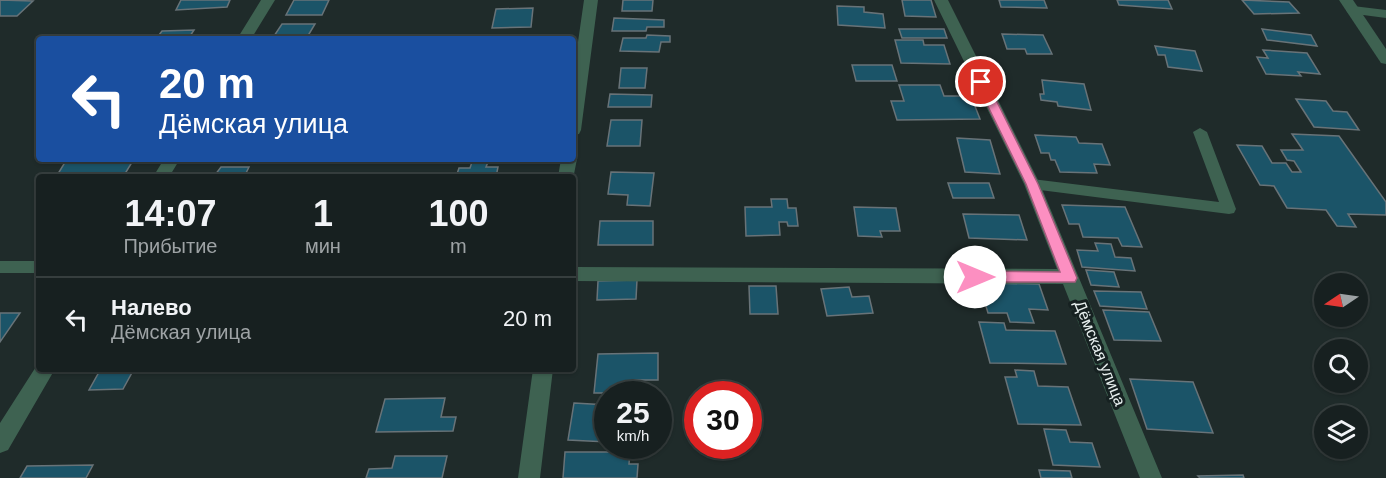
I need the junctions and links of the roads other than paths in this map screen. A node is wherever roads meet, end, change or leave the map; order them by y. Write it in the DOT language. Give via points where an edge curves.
graph roads {
  1 [pos="268,0"];
  2 [pos="591,0"];
  3 [pos="941,0"];
  4 [pos="1349,5"];
  5 [pos="1386,14"];
  6 [pos="246,36"];
  7 [pos="1386,60"];
  8 [pos="576,108"];
  9 [pos="1200,132"];
  10 [pos="1032,184"];
  11 [pos="0,267"];
  12 [pos="36,267"];
  13 [pos="576,274"];
  14 [pos="1070,278"];
  15 [pos="43,372"];
  16 [pos="543,372"];
  17 [pos="0,443"];
  18 [pos="529,478"];
  19 [pos="1151,478"];
  1 -- 6 [label="street"];
  2 -- 8 [label="street"];
  3 -- 10 [label="street, Дёмская улица"];
  4 -- 5 [label="street"];
  4 -- 7 [label="street"];
  9 -- 10 [label="lane" via="1229,209"];
  10 -- 14 [label="street, Дёмская улица"];
  11 -- 12 [label="lane"];
  13 -- 14 [label="street"];
  14 -- 19 [label="street, Дёмская улица"];
  15 -- 17 [label="street"];
  16 -- 18 [label="street"];
}
